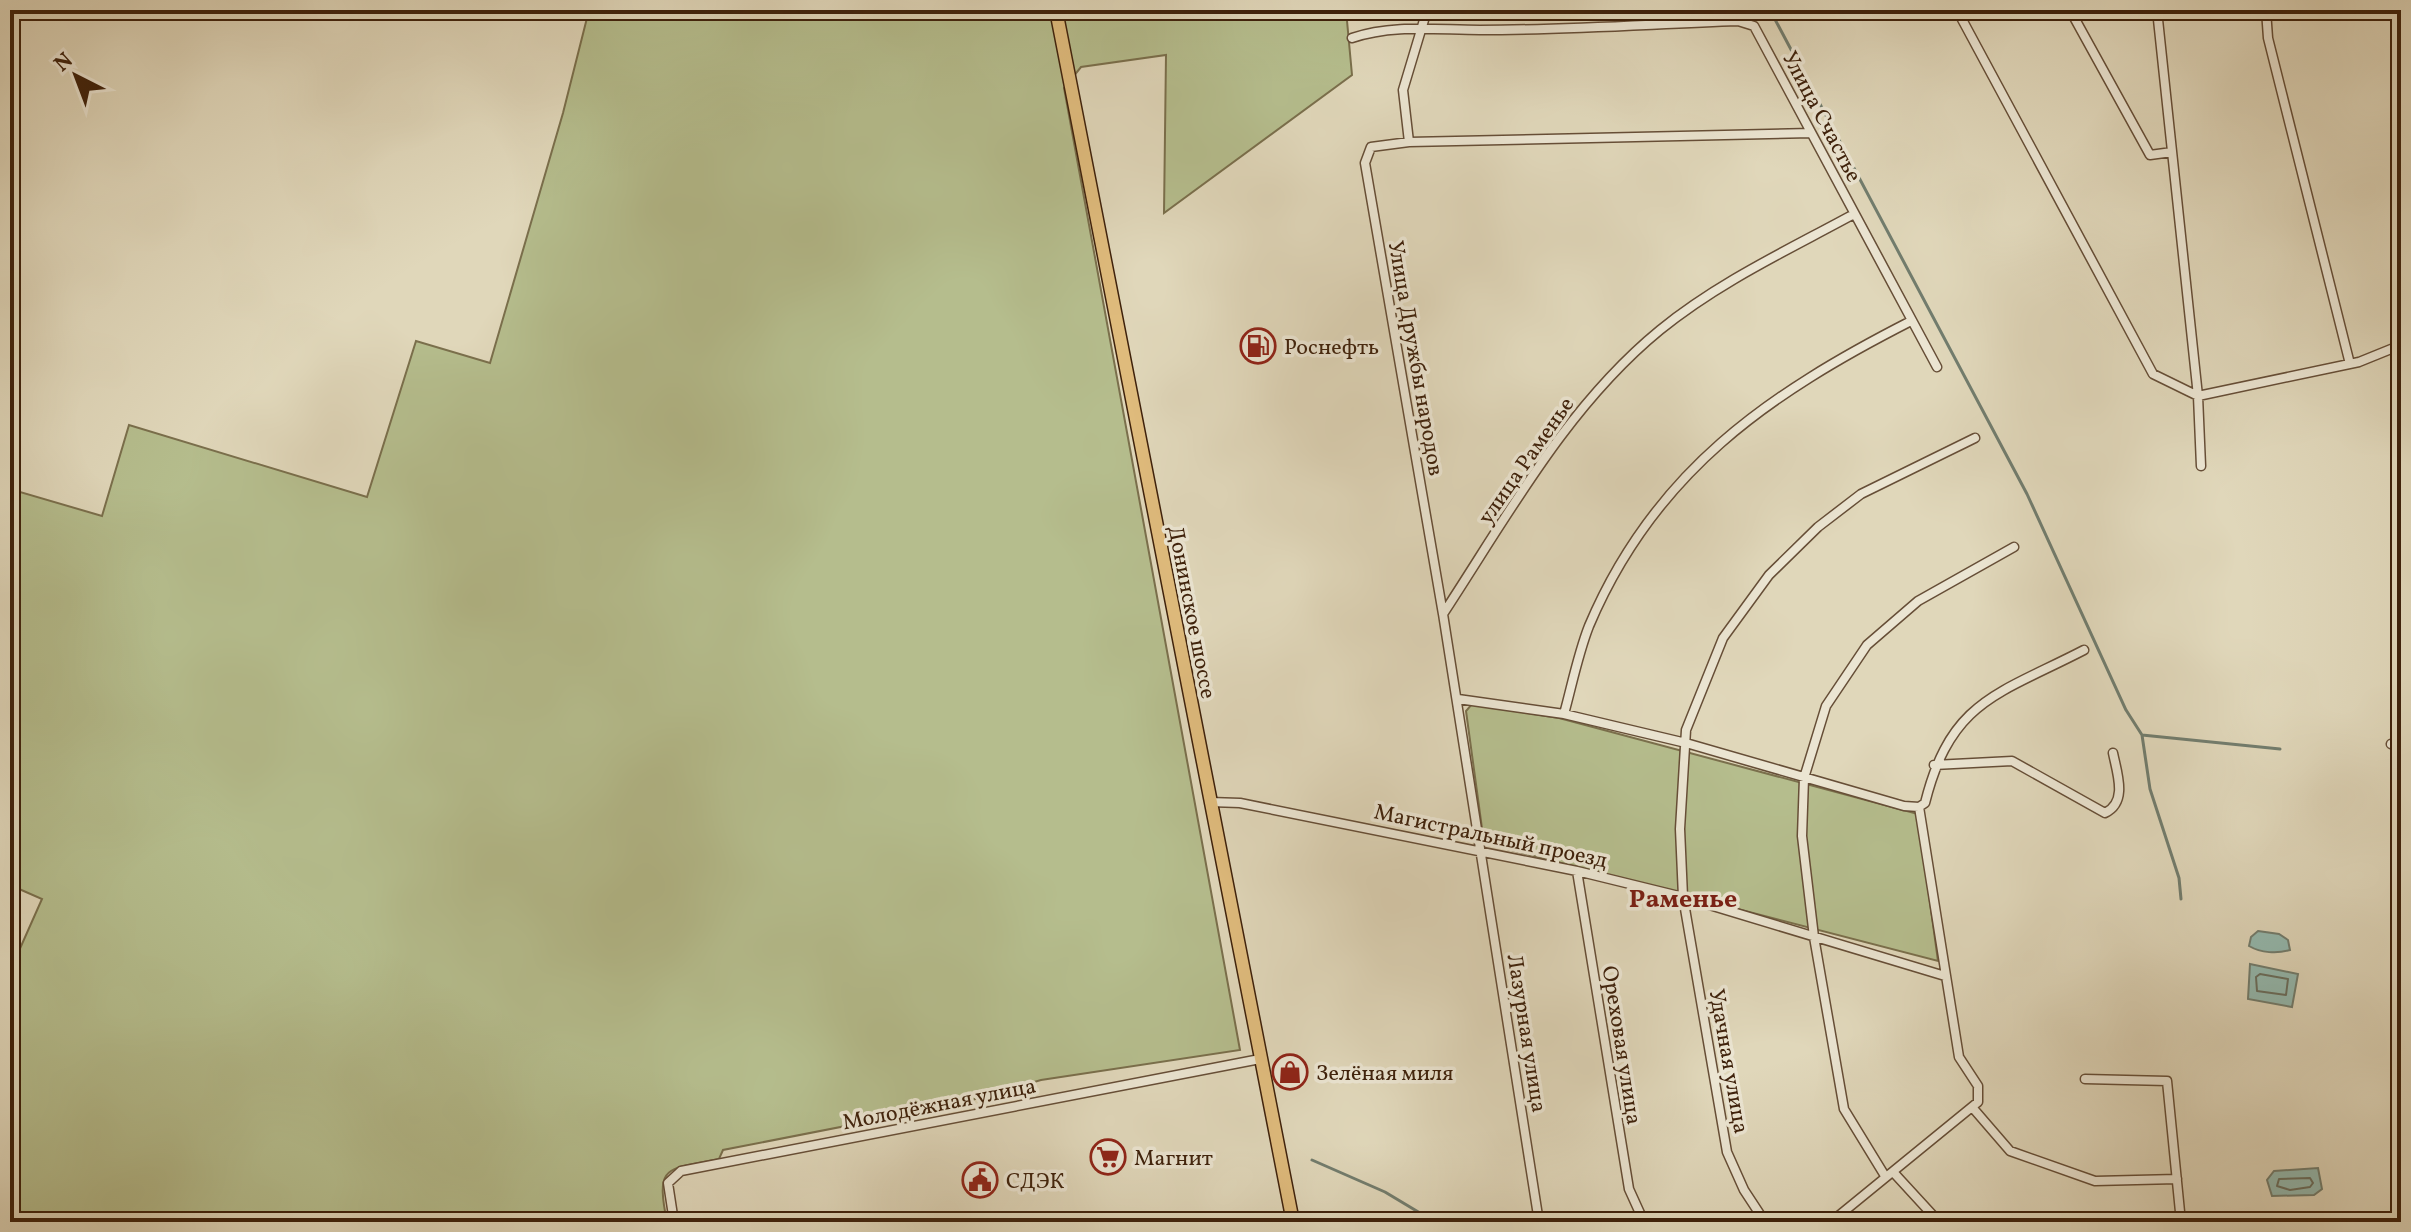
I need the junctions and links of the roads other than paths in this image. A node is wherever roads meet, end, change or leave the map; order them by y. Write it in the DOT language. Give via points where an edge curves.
graph roads {
  1 [pos="1056,10"];
  2 [pos="1427,10"];
  3 [pos="1957,10"];
  4 [pos="2070,10"];
  5 [pos="2157,10"];
  6 [pos="2266,10"];
  7 [pos="1420,28"];
  8 [pos="1352,38"];
  9 [pos="1811,133"];
  10 [pos="1409,142"];
  11 [pos="2172,152"];
  12 [pos="1854,214"];
  13 [pos="1911,321"];
  14 [pos="2401,345"];
  15 [pos="2350,364"];
  16 [pos="1937,367"];
  17 [pos="2198,396"];
  18 [pos="1975,438"];
  19 [pos="2201,466"];
  20 [pos="2014,547"];
  21 [pos="1443,614"];
  22 [pos="2084,650"];
  23 [pos="1458,699"];
  24 [pos="1564,714"];
  25 [pos="1686,743"];
  26 [pos="2113,753"];
  27 [pos="1934,765"];
  28 [pos="1804,778"];
  29 [pos="1210,802"];
  30 [pos="1919,807"];
  31 [pos="1481,849"];
  32 [pos="1577,871"];
  33 [pos="1683,897"];
  34 [pos="1814,937"];
  35 [pos="1945,976"];
  36 [pos="1260,1059"];
  37 [pos="2085,1079"];
  38 [pos="1975,1104"];
  39 [pos="1889,1174"];
  40 [pos="2177,1179"];
  41 [pos="674,1222"];
  42 [pos="1293,1222"];
  43 [pos="1539,1222"];
  44 [pos="1644,1222"];
  45 [pos="1765,1222"];
  46 [pos="1831,1222"];
  47 [pos="1939,1222"];
  48 [pos="2181,1222"];
  1 -- 29 [label="main road, Донинское шоссе"];
  2 -- 7 [label="street"];
  3 -- 17 [label="street" via="2153,374"];
  4 -- 11 [label="street" via="2150,155"];
  5 -- 11 [label="street"];
  6 -- 15 [label="street" via="2268,38"];
  7 -- 8 [label="street, Улица Счастье"];
  7 -- 9 [label="street, Улица Счастье" via="1738,21 1754,26"];
  7 -- 10 [label="street" via="1403,90"];
  9 -- 10 [label="street, Улица Дружбы народов"];
  9 -- 12 [label="street, Улица Счастье"];
  10 -- 21 [label="street, Улица Дружбы народов" via="1371,147 1365,163"];
  11 -- 17 [label="street"];
  12 -- 13 [label="street, Улица Счастье"];
  12 -- 21 [label="street, улица Раменье" via="1735,278 1661,329 1624,363 1562,434"];
  13 -- 16 [label="street, Улица Счастье"];
  13 -- 24 [label="street" via="1793,385 1685,476 1612,577 1588,629"];
  14 -- 15 [label="street"];
  15 -- 17 [label="street"];
  17 -- 19 [label="street"];
  18 -- 25 [label="street, Удачная улица" via="1861,494 1769,575 1723,638 1686,730"];
  20 -- 28 [label="street" via="1918,601 1867,645 1826,706"];
  21 -- 23 [label="street"];
  22 -- 27 [label="street" via="1974,708 1956,726"];
  23 -- 24 [label="street"];
  23 -- 31 [label="street"];
  24 -- 25 [label="street"];
  25 -- 28 [label="street"];
  25 -- 33 [label="street, Удачная улица" via="1680,829"];
  26 -- 27 [label="street" via="2119,795 2105,813 2012,761"];
  27 -- 30 [label="street" via="1925,803"];
  28 -- 30 [label="street"];
  28 -- 34 [label="street" via="1802,836"];
  29 -- 31 [label="street, Магистральный проезд" via="1240,803"];
  29 -- 36 [label="main road, Донинское шоссе"];
  30 -- 35 [label="street"];
  31 -- 32 [label="street, Магистральный проезд"];
  31 -- 43 [label="street, Лазурная улица"];
  32 -- 33 [label="street, Магистральный проезд"];
  32 -- 44 [label="street, Ореховая улица" via="1629,1189"];
  33 -- 34 [label="street, Магистральный проезд"];
  33 -- 45 [label="street, Удачная улица" via="1727,1152"];
  34 -- 35 [label="street, Магистральный проезд"];
  34 -- 39 [label="street" via="1844,1109"];
  35 -- 38 [label="street" via="1959,1057 1978,1086"];
  36 -- 41 [label="street, Молодёжная улица" via="681,1171 667,1188"];
  36 -- 42 [label="main road, Донинское шоссе"];
  37 -- 40 [label="street" via="2167,1081"];
  38 -- 39 [label="street"];
  38 -- 40 [label="street" via="2010,1151 2095,1181"];
  39 -- 46 [label="street"];
  39 -- 47 [label="street"];
  40 -- 48 [label="street"];
}
